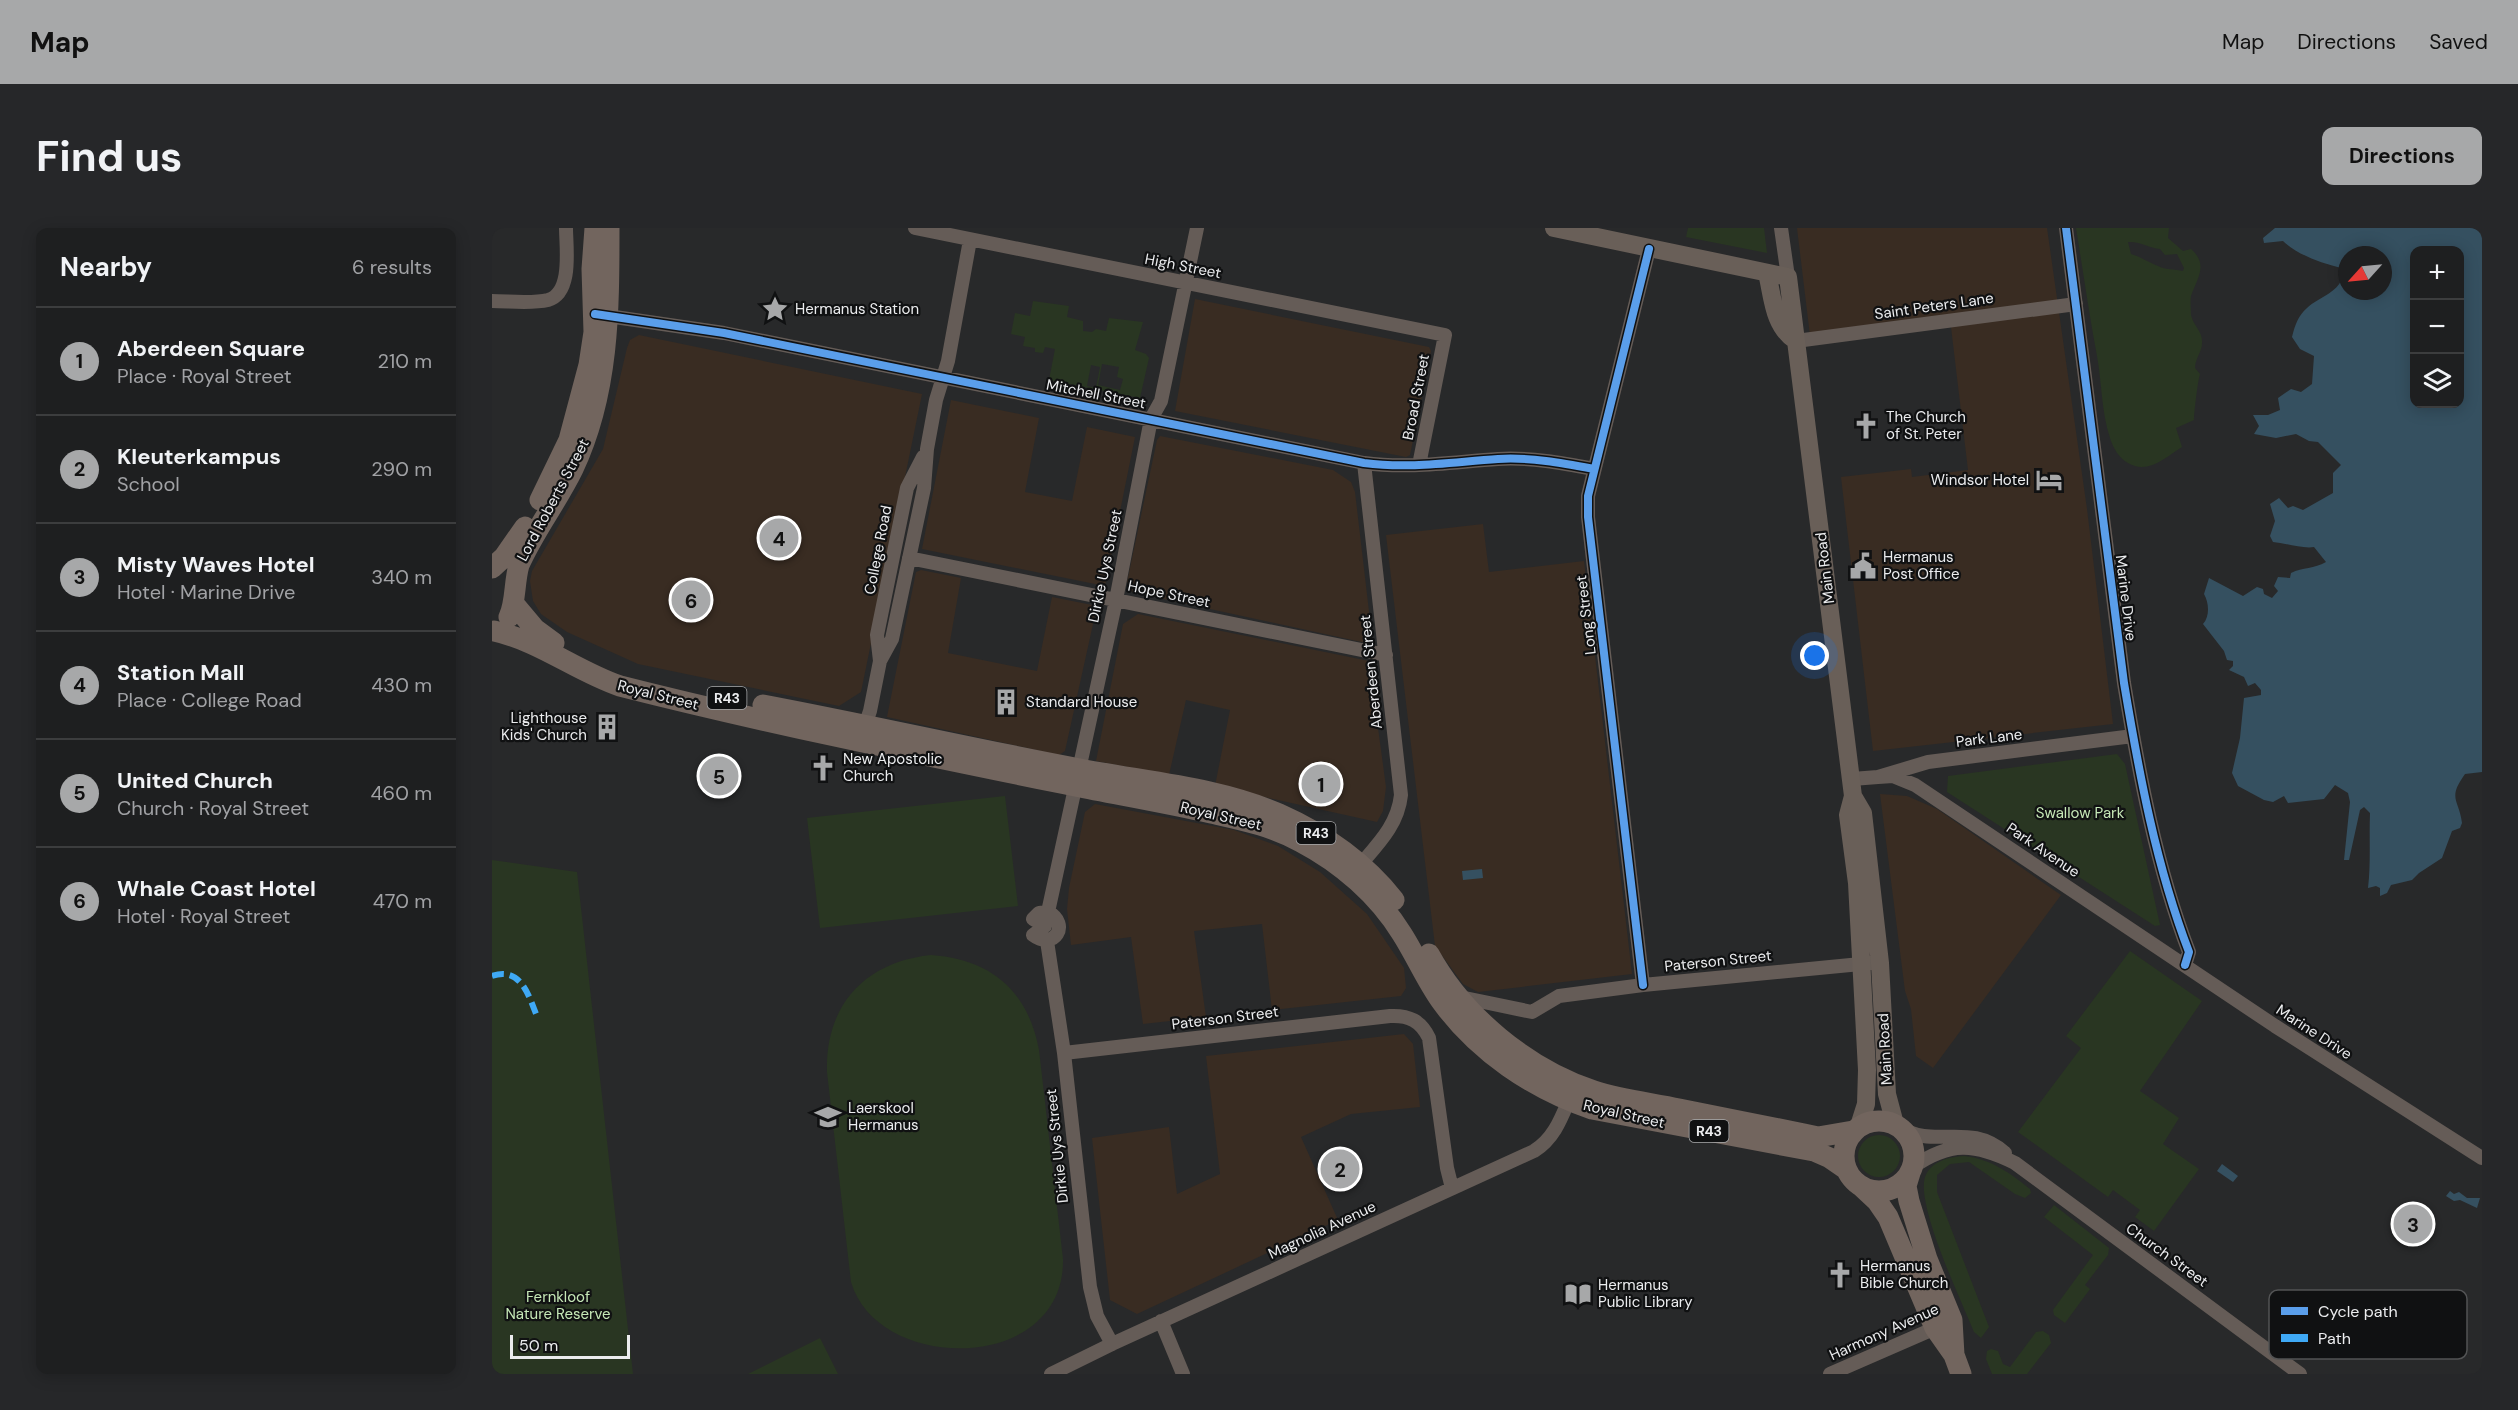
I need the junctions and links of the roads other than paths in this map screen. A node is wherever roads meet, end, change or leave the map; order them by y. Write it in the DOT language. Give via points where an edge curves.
graph roads {
  1 [pos="566,228"];
  2 [pos="595,228"];
  3 [pos="609,228"];
  4 [pos="915,228"];
  5 [pos="1197,228"];
  6 [pos="1554,228"];
  7 [pos="1782,228"];
  8 [pos="2066,228"];
  9 [pos="970,240"];
  10 [pos="1649,249"];
  11 [pos="1767,273"];
  12 [pos="1788,277"];
  13 [pos="1185,283"];
  14 [pos="492,301"];
  15 [pos="2076,304"];
  16 [pos="602,315"];
  17 [pos="1445,335"];
  18 [pos="1796,341"];
  19 [pos="943,378"];
  20 [pos="1151,419"];
  21 [pos="927,449"];
  22 [pos="1364,463"];
  23 [pos="1419,465"];
  24 [pos="1594,469"];
  25 [pos="909,558"];
  26 [pos="492,568"];
  27 [pos="492,574"];
  28 [pos="513,599"];
  29 [pos="1116,600"];
  30 [pos="493,631"];
  31 [pos="1386,655"];
  32 [pos="880,661"];
  33 [pos="862,732"];
  34 [pos="2133,736"];
  35 [pos="1077,777"];
  36 [pos="1878,777"];
  37 [pos="1852,788"];
  38 [pos="1361,864"];
  39 [pos="1871,963"];
  40 [pos="2185,965"];
  41 [pos="1643,985"];
  42 [pos="1458,996"];
  43 [pos="1064,1053"];
  44 [pos="1572,1092"];
  45 [pos="1898,1125"];
  46 [pos="1856,1128"];
  47 [pos="2482,1158"];
  48 [pos="2015,1163"];
  49 [pos="1846,1169"];
  50 [pos="1912,1170"];
  51 [pos="1862,1187"];
  52 [pos="1452,1188"];
  53 [pos="1161,1321"];
  54 [pos="1944,1324"];
  55 [pos="1112,1344"];
  56 [pos="2269,1351"];
  57 [pos="2280,1359"];
  58 [pos="1958,1365"];
  59 [pos="1051,1374"];
  60 [pos="1183,1374"];
  61 [pos="1830,1374"];
  62 [pos="1976,1374"];
  63 [pos="2300,1374"];
  1 -- 14 [label="street" via="567,271 557,293 549,300"];
  2 -- 16 [label="main road, Lord Roberts Street / R43" via="592,269"];
  3 -- 16 [label="main road, Lord Roberts Street / R43"];
  4 -- 9 [label="street, High Street"];
  5 -- 13 [label="street, Dirkie Uys Street"];
  6 -- 10 [label="main road"];
  7 -- 12 [label="street"];
  8 -- 15 [label="street, Marine Drive"];
  9 -- 13 [label="street, High Street"];
  9 -- 19 [label="street, College Road"];
  10 -- 11 [label="main road"];
  10 -- 24 [label="street, Long Street"];
  11 -- 12 [label="main road"];
  11 -- 18 [label="main road" via="1781,327"];
  12 -- 18 [label="main road, Main Road"];
  13 -- 17 [label="street, High Street"];
  13 -- 20 [label="street, Dirkie Uys Street" via="1161,401"];
  15 -- 18 [label="street, Saint Peters Lane"];
  15 -- 34 [label="street, Marine Drive"];
  16 -- 19 [label="street, Mitchell Street" via="724,333"];
  16 -- 26 [label="main road, Lord Roberts Street / R43" via="569,440 533,513 504,557"];
  16 -- 28 [label="main road, Lord Roberts Street / R43" via="601,378 588,433 558,498 525,551"];
  17 -- 23 [label="street, Broad Street"];
  18 -- 37 [label="main road, Main Road"];
  19 -- 20 [label="street, Mitchell Street"];
  19 -- 21 [label="street, College Road"];
  20 -- 22 [label="street, Mitchell Street"];
  20 -- 29 [label="street, Dirkie Uys Street"];
  21 -- 25 [label="street, College Road" via="924,488"];
  21 -- 32 [label="street, College Road" via="907,488 877,635"];
  22 -- 23 [label="street, Mitchell Street"];
  22 -- 31 [label="street, Aberdeen Street"];
  23 -- 24 [label="street, Mitchell Street" via="1510,459"];
  24 -- 41 [label="street, Long Street" via="1588,517"];
  25 -- 29 [label="street, Hope Street"];
  25 -- 32 [label="street, College Road" via="892,639"];
  27 -- 28 [label="main road, R43" via="504,581"];
  28 -- 30 [label="main road, Lord Roberts Street / R43" via="509,619"];
  28 -- 33 [label="main road, Royal Street / R43" via="535,629 561,648 621,676"];
  29 -- 31 [label="street, Hope Street"];
  29 -- 35 [label="street, Dirkie Uys Street"];
  30 -- 33 [label="main road, Royal Street / R43" via="526,640 579,670 620,686"];
  31 -- 38 [label="street, Aberdeen Street" via="1401,800 1392,826"];
  32 -- 33 [label="street, College Road"];
  33 -- 35 [label="main road, Royal Street / R43"];
  34 -- 36 [label="street, Park Lane" via="1929,762"];
  34 -- 40 [label="street, Marine Drive" via="2166,886 2189,951"];
  35 -- 38 [label="main road, Royal Street / R43" via="1200,790 1257,806 1305,827"];
  35 -- 43 [label="street, Dirkie Uys Street" via="1048,912 1059,923 1059,931 1047,941"];
  35 -- 44 [label="main road, Royal Street / R43" via="1259,824 1317,851 1352,876 1384,909 1442,1002 1472,1036 1508,1066"];
  36 -- 37 [label="street, Park Lane"];
  36 -- 40 [label="street, Park Avenue" via="1908,781"];
  37 -- 39 [label="main road, Main Road" via="1863,813"];
  38 -- 42 [label="main road, Royal Street / R43" via="1399,907"];
  39 -- 41 [label="street, Paterson Street"];
  39 -- 45 [label="main road, Main Road" via="1887,1094"];
  39 -- 46 [label="main road, Main Road" via="1866,1104"];
  40 -- 47 [label="street, Marine Drive"];
  41 -- 42 [label="street, Paterson Street" via="1559,996 1532,1012"];
  42 -- 44 [label="main road, Royal Street / R43" via="1511,1046 1551,1071"];
  43 -- 52 [label="street, Paterson Street" via="1408,1017 1429,1038"];
  43 -- 55 [label="street, Dirkie Uys Street" via="1092,1302"];
  44 -- 46 [label="main road, Royal Street / R43" via="1612,1096 1818,1137"];
  44 -- 49 [label="main road, Royal Street / R43" via="1629,1117 1814,1151"];
  44 -- 52 [label="street, Magnolia Avenue" via="1559,1123 1539,1147"];
  45 -- 46 [label="main road, R43" via="1877,1120"];
  45 -- 48 [label="street, Church Street" via="1918,1135 1983,1139"];
  45 -- 50 [label="main road, Main Road / R43" via="1914,1149"];
  46 -- 49 [label="main road, Main Road" via="1845,1145"];
  48 -- 50 [label="street, Church Street" via="1961,1146 1938,1151"];
  48 -- 56 [label="street, Church Street"];
  49 -- 51 [label="main road, Main Road / R43"];
  50 -- 51 [label="main road" via="1901,1184 1889,1190"];
  50 -- 54 [label="main road, Main Road / R43" via="1906,1186 1911,1211"];
  51 -- 54 [label="main road, Main Road / R43" via="1888,1217"];
  52 -- 53 [label="street, Magnolia Avenue"];
  53 -- 55 [label="street, Magnolia Avenue"];
  53 -- 60 [label="street"];
  54 -- 58 [label="main road, Main Road / R43"];
  54 -- 61 [label="street, Harmony Avenue"];
  54 -- 62 [label="main road"];
  55 -- 59 [label="street, Magnolia Avenue"];
  57 -- 63 [label="street, Church Street"];
}
